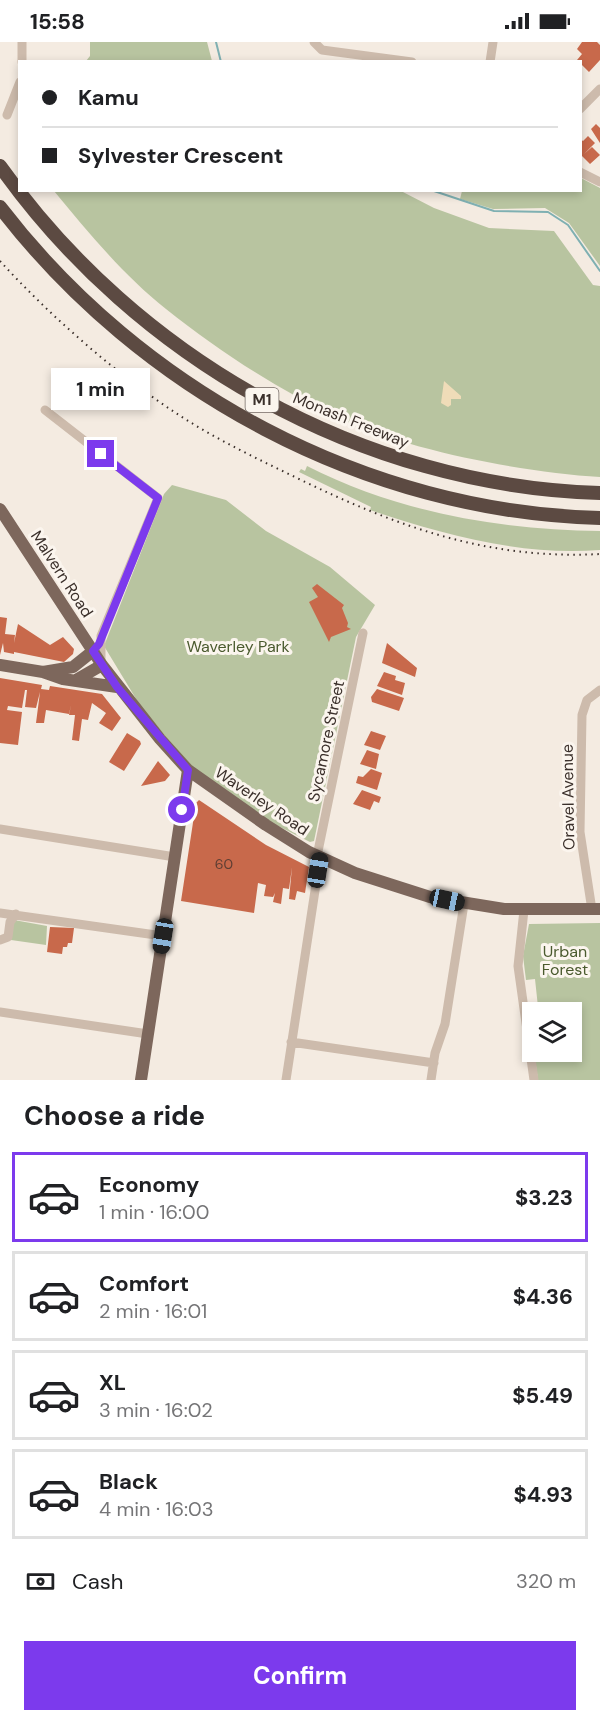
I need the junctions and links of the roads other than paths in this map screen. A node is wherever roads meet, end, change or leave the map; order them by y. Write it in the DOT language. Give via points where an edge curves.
graph roads {
  1 [pos="22,42"];
  2 [pos="314,42"];
  3 [pos="493,42"];
  4 [pos="22,60"];
  5 [pos="397,60"];
  6 [pos="490,60"];
  7 [pos="18,87"];
  8 [pos="600,89"];
  9 [pos="582,107"];
  10 [pos="7,115"];
  11 [pos="0,166"];
  12 [pos="582,173"];
  13 [pos="600,182"];
  14 [pos="18,188"];
  15 [pos="21,192"];
  16 [pos="0,207"];
  17 [pos="45,410"];
  18 [pos="600,493"];
  19 [pos="0,508"];
  20 [pos="600,518"];
  21 [pos="363,633"];
  22 [pos="96,648"];
  23 [pos="0,665"];
  24 [pos="102,665"];
  25 [pos="43,672"];
  26 [pos="76,680"];
  27 [pos="117,687"];
  28 [pos="600,690"];
  29 [pos="188,770"];
  30 [pos="0,829"];
  31 [pos="175,857"];
  32 [pos="319,857"];
  33 [pos="464,904"];
  34 [pos="524,910"];
  35 [pos="596,910"];
  36 [pos="0,914"];
  37 [pos="16,914"];
  38 [pos="163,936"];
  39 [pos="0,940"];
  40 [pos="0,1012"];
  41 [pos="148,1034"];
  42 [pos="291,1042"];
  43 [pos="434,1063"];
  44 [pos="141,1080"];
  45 [pos="286,1080"];
  46 [pos="431,1080"];
  47 [pos="534,1080"];
  1 -- 4 [label="street"];
  2 -- 5 [label="street" via="322,50"];
  3 -- 6 [label="street"];
  7 -- 10 [label="street"];
  8 -- 9 [label="street"];
  11 -- 14 [label="highway, Monash Freeway / M1"];
  12 -- 13 [label="street"];
  15 -- 18 [label="highway, Monash Freeway / M1" via="69,250 128,307 177,346 253,395 336,435 417,464 498,483"];
  16 -- 20 [label="highway, M1" via="49,265 113,327 187,383 269,432 366,473 431,493 523,511"];
  17 -- 22 [label="street" via="158,498"];
  19 -- 22 [label="main road, Malvern Road"];
  21 -- 32 [label="street, Sycamore Street"];
  22 -- 24 [label="main road, Malvern Road"];
  22 -- 25 [label="main road" via="73,667"];
  23 -- 25 [label="main road"];
  24 -- 26 [label="main road"];
  24 -- 27 [label="main road, Malvern Road"];
  25 -- 26 [label="main road"];
  26 -- 27 [label="main road"];
  27 -- 29 [label="main road, Waverley Road"];
  28 -- 35 [label="street, Oravel Avenue" via="587,700 582,715 580,825"];
  29 -- 31 [label="main road"];
  29 -- 32 [label="main road, Waverley Road"];
  30 -- 31 [label="street"];
  31 -- 38 [label="main road"];
  32 -- 33 [label="main road, Waverley Road" via="393,886"];
  32 -- 42 [label="street, Sycamore Street"];
  33 -- 34 [label="main road, Waverley Road"];
  33 -- 43 [label="street" via="446,1024"];
  34 -- 35 [label="main road, Waverley Road"];
  34 -- 47 [label="street" via="518,966"];
  36 -- 37 [label="street"];
  37 -- 38 [label="street"];
  37 -- 39 [label="street" via="10,922 8,937"];
  38 -- 41 [label="main road"];
  40 -- 41 [label="street"];
  41 -- 44 [label="main road"];
  42 -- 43 [label="street"];
  42 -- 45 [label="street, Sycamore Street"];
  43 -- 46 [label="street"];
}
